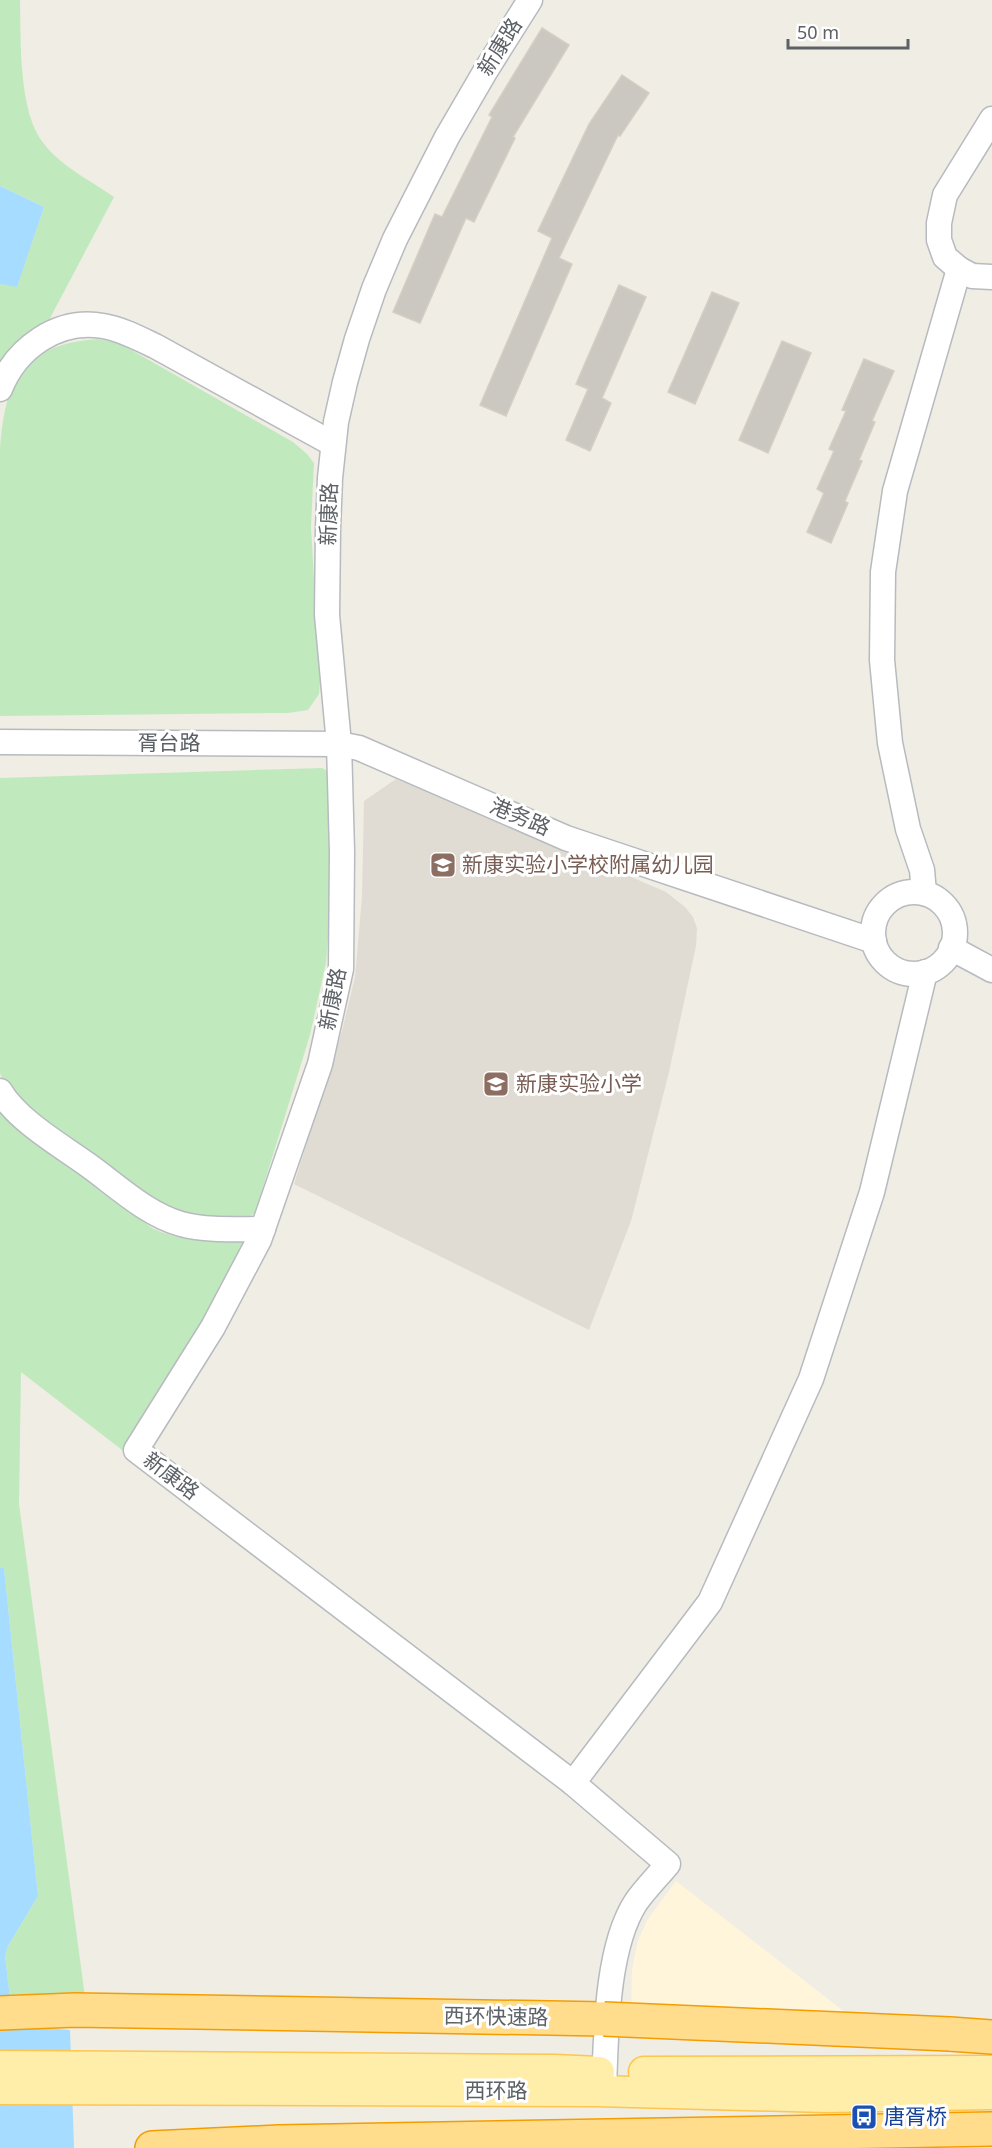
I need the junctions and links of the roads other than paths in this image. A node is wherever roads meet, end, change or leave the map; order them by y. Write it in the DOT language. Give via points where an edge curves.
graph roads {
  1 [pos="530,0"];
  2 [pos="992,119"];
  3 [pos="959,269"];
  4 [pos="992,276"];
  5 [pos="0,389"];
  6 [pos="333,444"];
  7 [pos="0,742"];
  8 [pos="339,744"];
  9 [pos="924,893"];
  10 [pos="874,941"];
  11 [pos="951,948"];
  12 [pos="992,970"];
  13 [pos="925,972"];
  14 [pos="0,1091"];
  15 [pos="263,1229"];
  16 [pos="573,1784"];
  17 [pos="0,2013"];
  18 [pos="992,2035"];
  19 [pos="0,2066"];
  20 [pos="992,2071"];
  21 [pos="142,2079"];
  22 [pos="604,2082"];
  23 [pos="0,2089"];
  24 [pos="992,2094"];
  25 [pos="992,2129"];
  26 [pos="267,2145"];
  27 [pos="152,2148"];
  1 -- 6 [label="street, 新康路" via="447,136 395,239 357,339"];
  2 -- 3 [label="street" via="943,204 939,240 945,257"];
  3 -- 4 [label="street" via="972,276"];
  3 -- 9 [label="street" via="895,491 883,572 882,660 890,743 908,829 922,870"];
  5 -- 6 [label="street" via="24,350 39,340 81,324 103,326 155,346"];
  6 -- 8 [label="street, 新康路" via="327,615"];
  7 -- 8 [label="street, 胥台路"];
  8 -- 10 [label="street, 港务路" via="359,748 566,837"];
  8 -- 15 [label="street, 新康路" via="341,969 320,1064"];
  9 -- 10 [label="street" via="910,892 885,903 877,914"];
  9 -- 11 [label="street" via="936,898 953,920"];
  10 -- 13 [label="street" via="887,964 899,971"];
  11 -- 12 [label="street"];
  11 -- 13 [label="street" via="941,962"];
  13 -- 16 [label="street" via="872,1192 811,1379 710,1602"];
  14 -- 15 [label="street" via="42,1131 157,1214 180,1224 204,1228"];
  15 -- 16 [label="street, 新康路" via="213,1328 136,1450"];
  16 -- 22 [label="street" via="668,1864 636,1903 620,1937 610,1992"];
  17 -- 18 [label="highway, 西环快速路, bridge" via="75,2010 604,2019"];
  19 -- 21 [label="main road, 西环路"];
  20 -- 22 [label="main road, 西环路"];
  21 -- 22 [label="main road, 西环路" via="554,2070"];
  21 -- 23 [label="main road, 西环路"];
  22 -- 24 [label="main road, 西环路" via="826,2097"];
  25 -- 26 [label="highway"];
  26 -- 27 [label="highway"];
}
